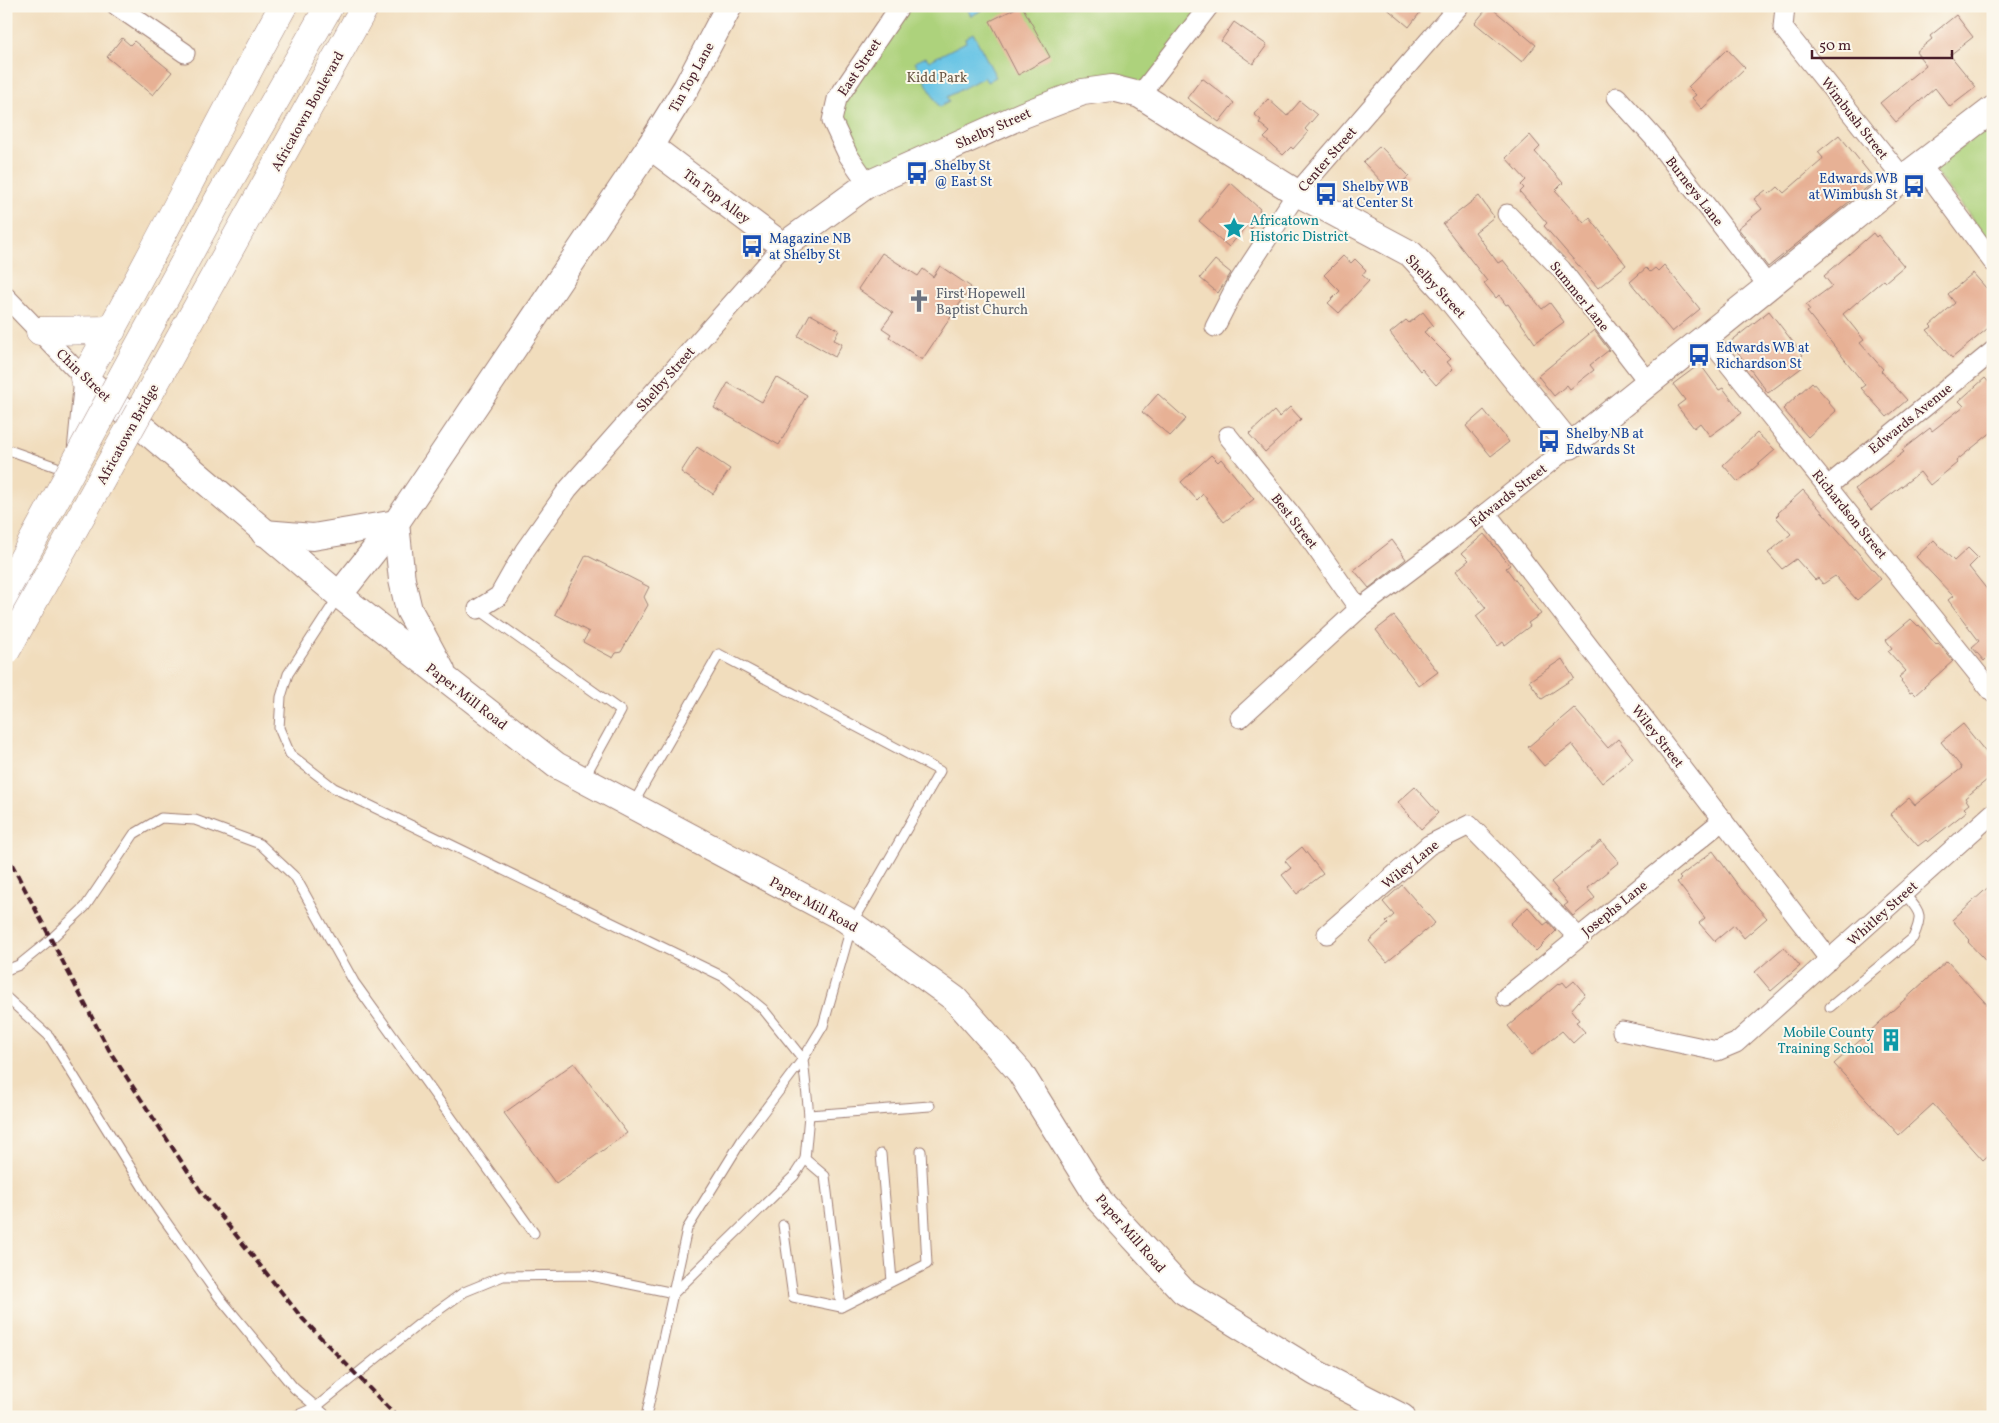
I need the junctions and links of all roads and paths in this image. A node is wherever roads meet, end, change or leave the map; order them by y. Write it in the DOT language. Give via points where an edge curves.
graph roads {
  1 [pos="117,6"];
  2 [pos="283,6"];
  3 [pos="329,6"];
  4 [pos="365,6"];
  5 [pos="729,6"];
  6 [pos="900,6"];
  7 [pos="1209,6"];
  8 [pos="1459,6"];
  9 [pos="1785,6"];
  10 [pos="186,53"];
  11 [pos="1140,95"];
  12 [pos="1618,97"];
  13 [pos="1993,109"];
  14 [pos="650,146"];
  15 [pos="1912,171"];
  16 [pos="868,184"];
  17 [pos="1297,193"];
  18 [pos="1507,214"];
  19 [pos="248,216"];
  20 [pos="783,246"];
  21 [pos="1993,262"];
  22 [pos="1769,287"];
  23 [pos="6,296"];
  24 [pos="1215,327"];
  25 [pos="112,330"];
  26 [pos="40,331"];
  27 [pos="1707,337"];
  28 [pos="1993,351"];
  29 [pos="84,378"];
  30 [pos="1649,383"];
  31 [pos="1228,436"];
  32 [pos="1570,446"];
  33 [pos="165,448"];
  34 [pos="6,449"];
  35 [pos="76,474"];
  36 [pos="1828,486"];
  37 [pos="1486,512"];
  38 [pos="396,522"];
  39 [pos="264,533"];
  40 [pos="6,590"];
  41 [pos="339,595"];
  42 [pos="478,609"];
  43 [pos="1359,609"];
  44 [pos="6,611"];
  45 [pos="6,651"];
  46 [pos="448,681"];
  47 [pos="1993,693"];
  48 [pos="1240,718"];
  49 [pos="583,780"];
  50 [pos="632,806"];
  51 [pos="1993,813"];
  52 [pos="1723,820"];
  53 [pos="1904,893"];
  54 [pos="852,924"];
  55 [pos="1327,934"];
  56 [pos="1578,937"];
  57 [pos="1830,960"];
  58 [pos="6,970"];
  59 [pos="6,997"];
  60 [pos="1506,997"];
  61 [pos="1830,1008"];
  62 [pos="1622,1031"];
  63 [pos="803,1059"];
  64 [pos="930,1106"];
  65 [pos="809,1115"];
  66 [pos="921,1151"];
  67 [pos="881,1154"];
  68 [pos="805,1159"];
  69 [pos="783,1225"];
  70 [pos="534,1233"];
  71 [pos="892,1281"];
  72 [pos="674,1293"];
  73 [pos="841,1307"];
  74 [pos="316,1407"];
  75 [pos="293,1417"];
  76 [pos="328,1417"];
  77 [pos="646,1417"];
  78 [pos="1402,1417"];
  1 -- 10 [label="street"];
  2 -- 25 [label="main road"];
  3 -- 40 [label="main road, bridge" via="220,197"];
  4 -- 19 [label="main road, Africatown Boulevard"];
  5 -- 14 [label="street, Tin Top Lane" via="686,88"];
  6 -- 16 [label="street, East Street" via="837,99 832,121 848,155"];
  7 -- 11 [label="street"];
  8 -- 17 [label="street, Center Street"];
  9 -- 15 [label="street, Wimbush Street" via="1784,28"];
  11 -- 16 [label="street, Shelby Street" via="1112,88 1083,92 1023,114"];
  11 -- 17 [label="street, Shelby Street"];
  12 -- 22 [label="street, Burneys Lane" via="1654,138"];
  13 -- 15 [label="street, Edwards Street"];
  14 -- 20 [label="street, Tin Top Alley"];
  14 -- 38 [label="street, Tin Top Lane"];
  15 -- 21 [label="street, Wimbush Street"];
  15 -- 22 [label="street, Edwards Street"];
  16 -- 20 [label="street, Shelby Street"];
  17 -- 24 [label="street, Center Street" via="1236,286"];
  17 -- 32 [label="street, Shelby Street" via="1411,254"];
  18 -- 30 [label="street, Summer Lane" via="1561,269"];
  19 -- 45 [label="main road, Africatown Bridge, bridge"];
  20 -- 42 [label="street, Shelby Street" via="568,489 525,550 499,596"];
  22 -- 27 [label="street, Edwards Street"];
  23 -- 26 [label="street, Chin Street"];
  25 -- 26 [label="main road"];
  25 -- 29 [label="main road"];
  26 -- 29 [label="street, Chin Street"];
  27 -- 30 [label="street, Edwards Street"];
  27 -- 36 [label="street, Richardson Street"];
  28 -- 36 [label="street, Edwards Avenue"];
  29 -- 33 [label="street, Chin Street"];
  29 -- 35 [label="street"];
  30 -- 32 [label="street, Edwards Street"];
  31 -- 43 [label="street, Best Street" via="1305,532"];
  32 -- 37 [label="street, Edwards Street"];
  33 -- 39 [label="street, Paper Mill Road"];
  34 -- 35 [label="lane"];
  35 -- 44 [label="street" via="74,491"];
  36 -- 47 [label="street, Richardson Street"];
  37 -- 43 [label="street, Edwards Street"];
  37 -- 52 [label="street, Wiley Street"];
  38 -- 39 [label="street" via="313,537"];
  38 -- 41 [label="street, Tin Top Lane"];
  38 -- 46 [label="street" via="402,580 409,610"];
  39 -- 41 [label="street, Paper Mill Road"];
  41 -- 46 [label="street, Paper Mill Road"];
  41 -- 63 [label="lane" via="288,674 280,697 279,728 290,754 334,788 724,977 763,1009"];
  42 -- 49 [label="lane" via="621,711"];
  43 -- 48 [label="street, Edwards Street"];
  46 -- 49 [label="street, Paper Mill Road" via="556,766"];
  49 -- 50 [label="street, Paper Mill Road"];
  50 -- 54 [label="street, Paper Mill Road"];
  50 -- 54 [label="lane" via="719,654 940,771"];
  51 -- 53 [label="street, Whitley Street"];
  52 -- 56 [label="street, Josephs Lane"];
  52 -- 57 [label="street, Wiley Street"];
  53 -- 57 [label="street, Whitley Street"];
  53 -- 61 [label="lane" via="1918,911 1920,921 1913,938"];
  54 -- 63 [label="lane" via="823,1026"];
  54 -- 78 [label="street, Paper Mill Road" via="955,999 1020,1072 1100,1201 1183,1291 1316,1373"];
  55 -- 56 [label="street, Wiley Lane" via="1429,845 1468,825"];
  56 -- 60 [label="street, Josephs Lane"];
  57 -- 62 [label="street, Whitley Street" via="1736,1043 1717,1051"];
  58 -- 70 [label="lane" via="19,965 85,907 134,834 161,818 195,820 260,844 296,878 354,982"];
  59 -- 74 [label="lane" via="49,1036 152,1202 219,1296 294,1388"];
  63 -- 65 [label="lane"];
  63 -- 72 [label="lane" via="742,1140 687,1229"];
  64 -- 65 [label="lane"];
  65 -- 68 [label="lane"];
  66 -- 71 [label="lane" via="926,1264"];
  67 -- 71 [label="lane"];
  68 -- 72 [label="lane" via="794,1176"];
  68 -- 73 [label="lane" via="826,1176"];
  69 -- 73 [label="lane" via="793,1297"];
  71 -- 73 [label="lane"];
  72 -- 74 [label="lane" via="586,1275 503,1276 464,1292"];
  72 -- 77 [label="lane"];
  74 -- 75 [label="lane"];
  74 -- 76 [label="lane"];
}
